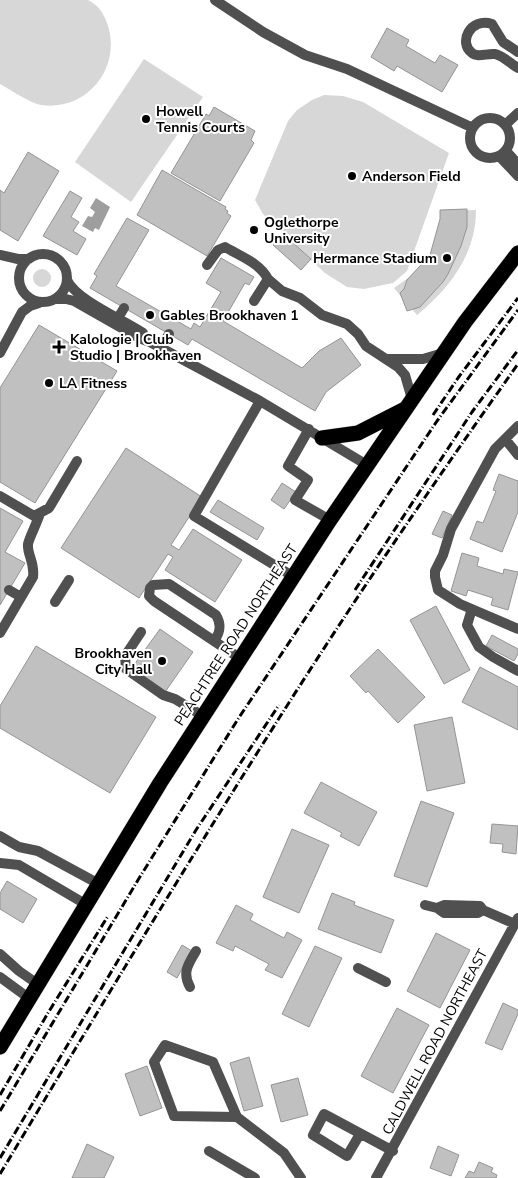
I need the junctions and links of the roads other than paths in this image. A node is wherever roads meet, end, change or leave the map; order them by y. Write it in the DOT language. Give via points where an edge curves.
graph roads {
  1 [pos="215,0"];
  2 [pos="518,52"];
  3 [pos="518,68"];
  4 [pos="518,113"];
  5 [pos="505,125"];
  6 [pos="473,128"];
  7 [pos="502,154"];
  8 [pos="518,164"];
  9 [pos="518,176"];
  10 [pos="518,253"];
  11 [pos="2,255"];
  12 [pos="29,259"];
  13 [pos="207,265"];
  14 [pos="19,273"];
  15 [pos="268,279"];
  16 [pos="67,280"];
  17 [pos="25,295"];
  18 [pos="55,299"];
  19 [pos="254,301"];
  20 [pos="40,302"];
  21 [pos="121,306"];
  22 [pos="22,312"];
  23 [pos="115,316"];
  24 [pos="169,334"];
  25 [pos="150,342"];
  26 [pos="162,348"];
  27 [pos="0,353"];
  28 [pos="443,353"];
  29 [pos="386,359"];
  30 [pos="260,400"];
  31 [pos="409,404"];
  32 [pos="518,426"];
  33 [pos="308,429"];
  34 [pos="322,438"];
  35 [pos="505,439"];
  36 [pos="518,455"];
  37 [pos="77,461"];
  38 [pos="367,465"];
  39 [pos="0,496"];
  40 [pos="40,513"];
  41 [pos="330,520"];
  42 [pos="294,577"];
  43 [pos="69,580"];
  44 [pos="9,590"];
  45 [pos="21,597"];
  46 [pos="55,602"];
  47 [pos="472,609"];
  48 [pos="518,629"];
  49 [pos="141,632"];
  50 [pos="0,633"];
  51 [pos="214,641"];
  52 [pos="241,659"];
  53 [pos="518,671"];
  54 [pos="203,716"];
  55 [pos="0,836"];
  56 [pos="0,863"];
  57 [pos="99,884"];
  58 [pos="87,905"];
  59 [pos="425,905"];
  60 [pos="516,921"];
  61 [pos="196,951"];
  62 [pos="0,954"];
  63 [pos="358,968"];
  64 [pos="0,977"];
  65 [pos="386,982"];
  66 [pos="39,985"];
  67 [pos="190,987"];
  68 [pos="30,999"];
  69 [pos="0,1047"];
  70 [pos="237,1117"];
  71 [pos="360,1134"];
  72 [pos="209,1151"];
  73 [pos="392,1151"];
  74 [pos="380,1177"];
  75 [pos="254,1178"];
  76 [pos="301,1178"];
  1 -- 6 [label="street" via="305,55 347,69"];
  2 -- 3 [label="street" via="503,42 492,24 485,21 476,24 467,37 466,45 470,52 476,55 496,54"];
  4 -- 5 [label="street"];
  5 -- 6 [label="street" via="488,118"];
  5 -- 7 [label="street" via="510,141"];
  6 -- 7 [label="street" via="470,136 474,150 488,158"];
  7 -- 8 [label="street"];
  7 -- 9 [label="street"];
  10 -- 28 [label="highway, PEACHTREE ROAD NORTHEAST"];
  11 -- 12 [label="street"];
  11 -- 14 [label="street"];
  12 -- 14 [label="street"];
  12 -- 16 [label="street" via="36,255 51,255 63,265"];
  13 -- 15 [label="street" via="218,250 225,247 253,263"];
  14 -- 17 [label="street" via="20,288"];
  15 -- 19 [label="street"];
  15 -- 29 [label="street" via="322,315 347,324 366,346"];
  16 -- 18 [label="street" via="62,294"];
  16 -- 23 [label="street" via="79,294"];
  17 -- 20 [label="street"];
  17 -- 22 [label="street"];
  18 -- 20 [label="street"];
  18 -- 25 [label="street" via="74,301"];
  20 -- 22 [label="street"];
  21 -- 23 [label="street"];
  22 -- 27 [label="street"];
  23 -- 25 [label="street"];
  24 -- 26 [label="street"];
  25 -- 26 [label="street"];
  26 -- 30 [label="street"];
  28 -- 29 [label="street" via="423,359"];
  28 -- 31 [label="highway, PEACHTREE ROAD NORTHEAST"];
  29 -- 31 [label="street" via="405,375"];
  30 -- 33 [label="street"];
  30 -- 42 [label="street" via="194,516"];
  31 -- 34 [label="highway" via="358,433"];
  31 -- 38 [label="highway, PEACHTREE ROAD NORTHEAST"];
  32 -- 35 [label="street"];
  33 -- 34 [label="street"];
  33 -- 41 [label="street" via="288,466 308,480 295,500"];
  34 -- 38 [label="street"];
  35 -- 36 [label="street"];
  35 -- 47 [label="street" via="495,449 451,529 435,571 438,590"];
  37 -- 40 [label="street" via="49,508"];
  38 -- 41 [label="highway, PEACHTREE ROAD NORTHEAST"];
  39 -- 40 [label="street" via="34,516"];
  40 -- 45 [label="street" via="28,544 33,577"];
  41 -- 42 [label="highway, PEACHTREE ROAD NORTHEAST"];
  42 -- 52 [label="highway, PEACHTREE ROAD NORTHEAST"];
  43 -- 46 [label="street"];
  44 -- 45 [label="street"];
  45 -- 50 [label="street"];
  47 -- 48 [label="street"];
  47 -- 53 [label="street" via="467,625 480,647"];
  49 -- 54 [label="street" via="125,656 126,669 163,695"];
  51 -- 51 [label="street" via="154,601 149,596 150,588 169,584 216,615 220,630"];
  51 -- 52 [label="street"];
  52 -- 54 [label="highway, PEACHTREE ROAD NORTHEAST"];
  54 -- 57 [label="highway, PEACHTREE ROAD NORTHEAST"];
  55 -- 57 [label="street" via="19,847 38,851"];
  56 -- 58 [label="street" via="19,865"];
  57 -- 58 [label="highway, PEACHTREE ROAD NORTHEAST"];
  58 -- 66 [label="highway, PEACHTREE ROAD NORTHEAST"];
  59 -- 60 [label="street" via="466,910 480,906 482,910"];
  60 -- 73 [label="street, CALDWELL ROAD NORTHEAST"];
  61 -- 67 [label="street" via="186,970"];
  62 -- 66 [label="street"];
  63 -- 65 [label="street"];
  64 -- 68 [label="street"];
  66 -- 68 [label="highway, PEACHTREE ROAD NORTHEAST"];
  68 -- 69 [label="highway, PEACHTREE ROAD NORTHEAST"];
  70 -- 70 [label="street" via="214,1062 165,1045 154,1062 174,1116"];
  70 -- 76 [label="street" via="284,1153"];
  71 -- 71 [label="street" via="324,1114 313,1135 346,1156"];
  71 -- 73 [label="street"];
  72 -- 75 [label="street"];
  73 -- 74 [label="street, CALDWELL ROAD NORTHEAST"];
}
